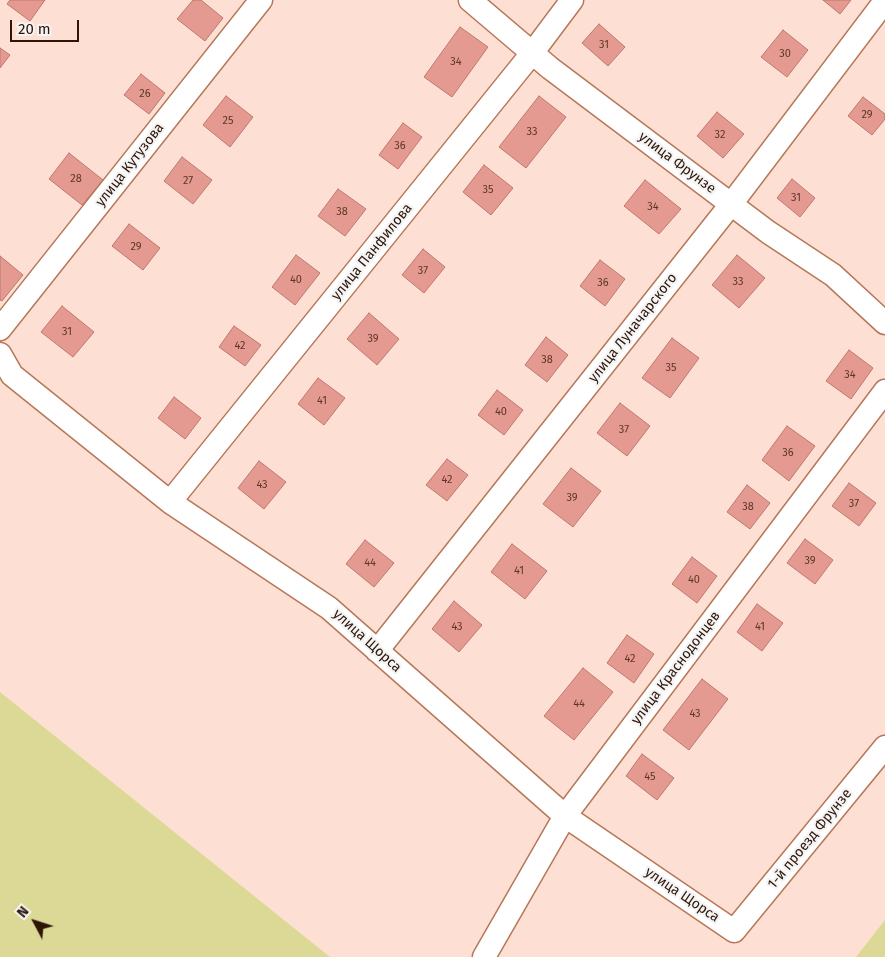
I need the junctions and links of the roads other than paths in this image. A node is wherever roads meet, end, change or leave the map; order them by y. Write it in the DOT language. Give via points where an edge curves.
graph roads {
  1 [pos="261,0"];
  2 [pos="470,0"];
  3 [pos="572,0"];
  4 [pos="885,2"];
  5 [pos="533,52"];
  6 [pos="732,203"];
  7 [pos="885,323"];
  8 [pos="0,329"];
  9 [pos="0,354"];
  10 [pos="885,390"];
  11 [pos="170,502"];
  12 [pos="377,651"];
  13 [pos="885,747"];
  14 [pos="565,816"];
  15 [pos="734,930"];
  16 [pos="484,957"];
  1 -- 8 [label="street, улица Кутузова"];
  2 -- 5 [label="street, улица Фрунзе"];
  3 -- 5 [label="street, улица Панфилова"];
  4 -- 6 [label="street, улица Луначарского"];
  5 -- 6 [label="street, улица Фрунзе"];
  5 -- 11 [label="street, улица Панфилова"];
  6 -- 7 [label="street, улица Фрунзе" via="768,232 833,275"];
  6 -- 12 [label="street, улица Луначарского"];
  9 -- 11 [label="street, улица Щорса" via="12,375"];
  10 -- 14 [label="street, улица Краснодонцев"];
  11 -- 12 [label="street, улица Щорса" via="329,608"];
  12 -- 14 [label="street, улица Щорса"];
  13 -- 15 [label="street, 1-й проезд Фрунзе"];
  14 -- 15 [label="street, улица Щорса"];
  14 -- 16 [label="street, улица Краснодонцев"];
}
